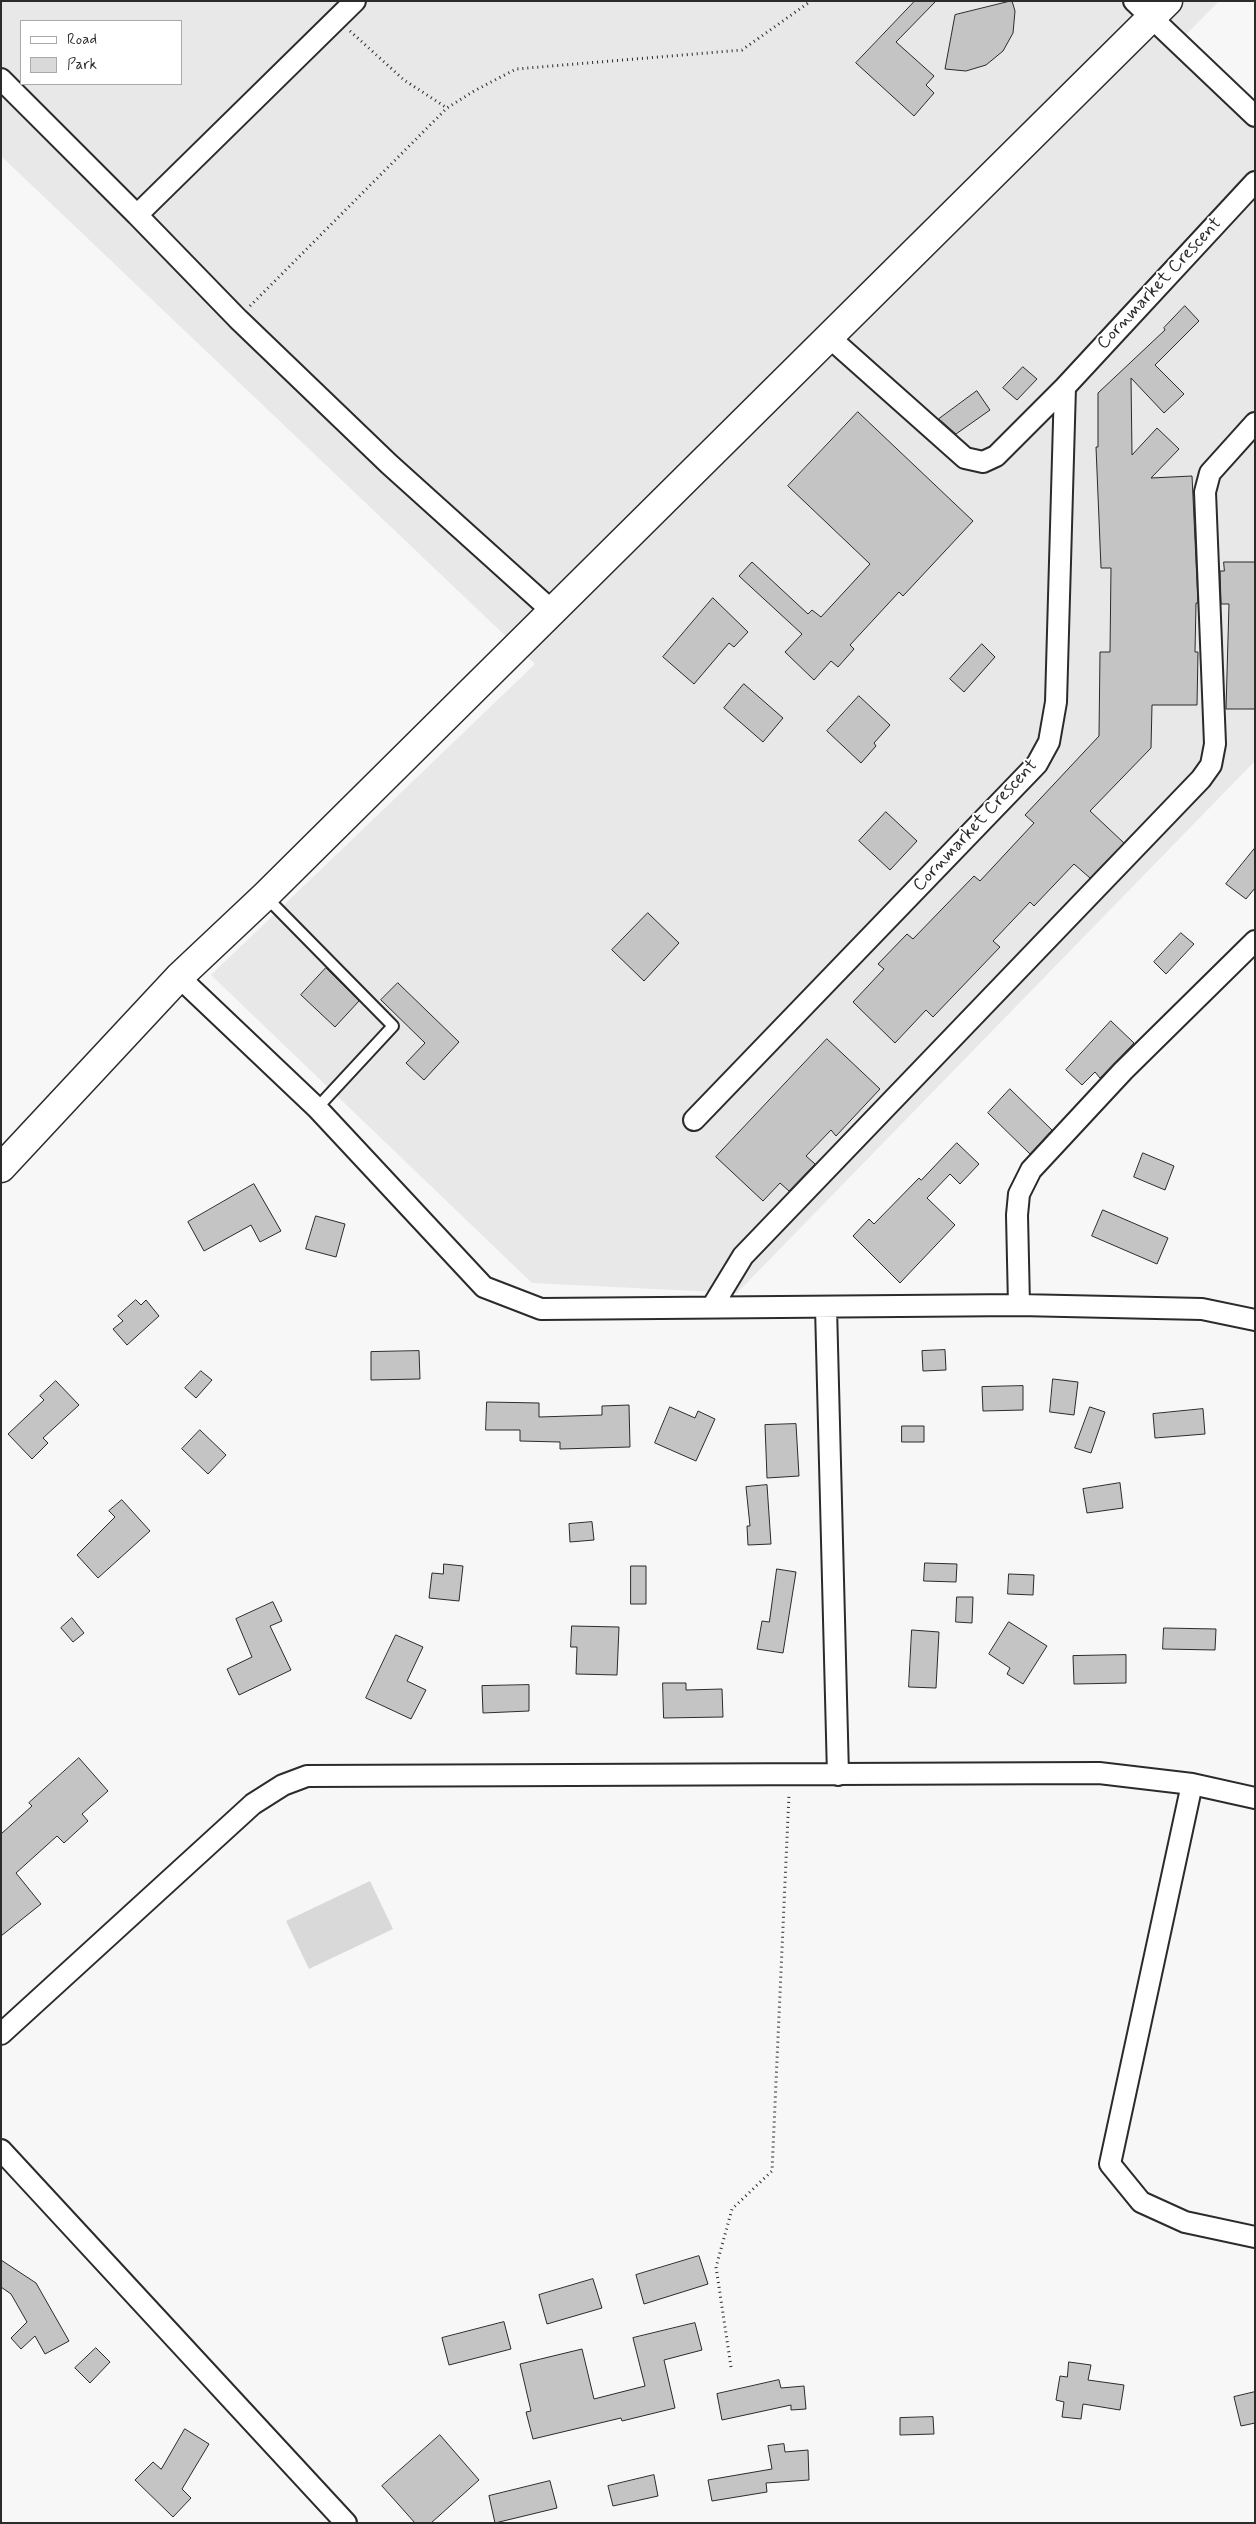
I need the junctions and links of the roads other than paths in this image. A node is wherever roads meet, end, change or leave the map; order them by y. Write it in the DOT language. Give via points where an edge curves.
graph roads {
  1 [pos="355,1"];
  2 [pos="1151,7"];
  3 [pos="1,79"];
  4 [pos="1255,116"];
  5 [pos="1255,182"];
  6 [pos="137,215"];
  7 [pos="829,337"];
  8 [pos="1065,387"];
  9 [pos="1255,423"];
  10 [pos="551,610"];
  11 [pos="265,896"];
  12 [pos="1255,941"];
  13 [pos="179,977"];
  14 [pos="317,1108"];
  15 [pos="694,1120"];
  16 [pos="1,1168"];
  17 [pos="1019,1305"];
  18 [pos="712,1307"];
  19 [pos="826,1307"];
  20 [pos="1255,1320"];
  21 [pos="838,1775"];
  22 [pos="1192,1784"];
  23 [pos="1255,1798"];
  24 [pos="1,2034"];
  25 [pos="1,2150"];
  26 [pos="1255,2237"];
  27 [pos="346,2523"];
  1 -- 6 [label="street"];
  2 -- 4 [label="street"];
  2 -- 7 [label="street"];
  3 -- 6 [label="street"];
  5 -- 8 [label="street, Cornmarket Crescent"];
  6 -- 10 [label="street" via="238,319 389,464"];
  7 -- 8 [label="street, Cornmarket Crescent" via="965,458 983,462 996,456"];
  7 -- 10 [label="street"];
  8 -- 15 [label="street, Cornmarket Crescent" via="1056,702 1049,742 1037,764"];
  9 -- 18 [label="street" via="1210,473 1205,492 1215,744 1211,765 1202,779 743,1256"];
  10 -- 11 [label="street"];
  11 -- 13 [label="street"];
  11 -- 14 [label="lane" via="393,1026"];
  12 -- 17 [label="street" via="1123,1071 1031,1170 1019,1194 1017,1215"];
  13 -- 14 [label="street"];
  13 -- 16 [label="street"];
  14 -- 18 [label="street" via="484,1287 541,1309"];
  17 -- 19 [label="street"];
  17 -- 20 [label="street" via="1202,1309"];
  18 -- 19 [label="street"];
  19 -- 21 [label="street"];
  21 -- 22 [label="street" via="1099,1773"];
  21 -- 24 [label="street" via="307,1776 283,1785 253,1804"];
  22 -- 23 [label="street"];
  22 -- 26 [label="street" via="1110,2164 1142,2202 1185,2222"];
  25 -- 27 [label="street"];
}
